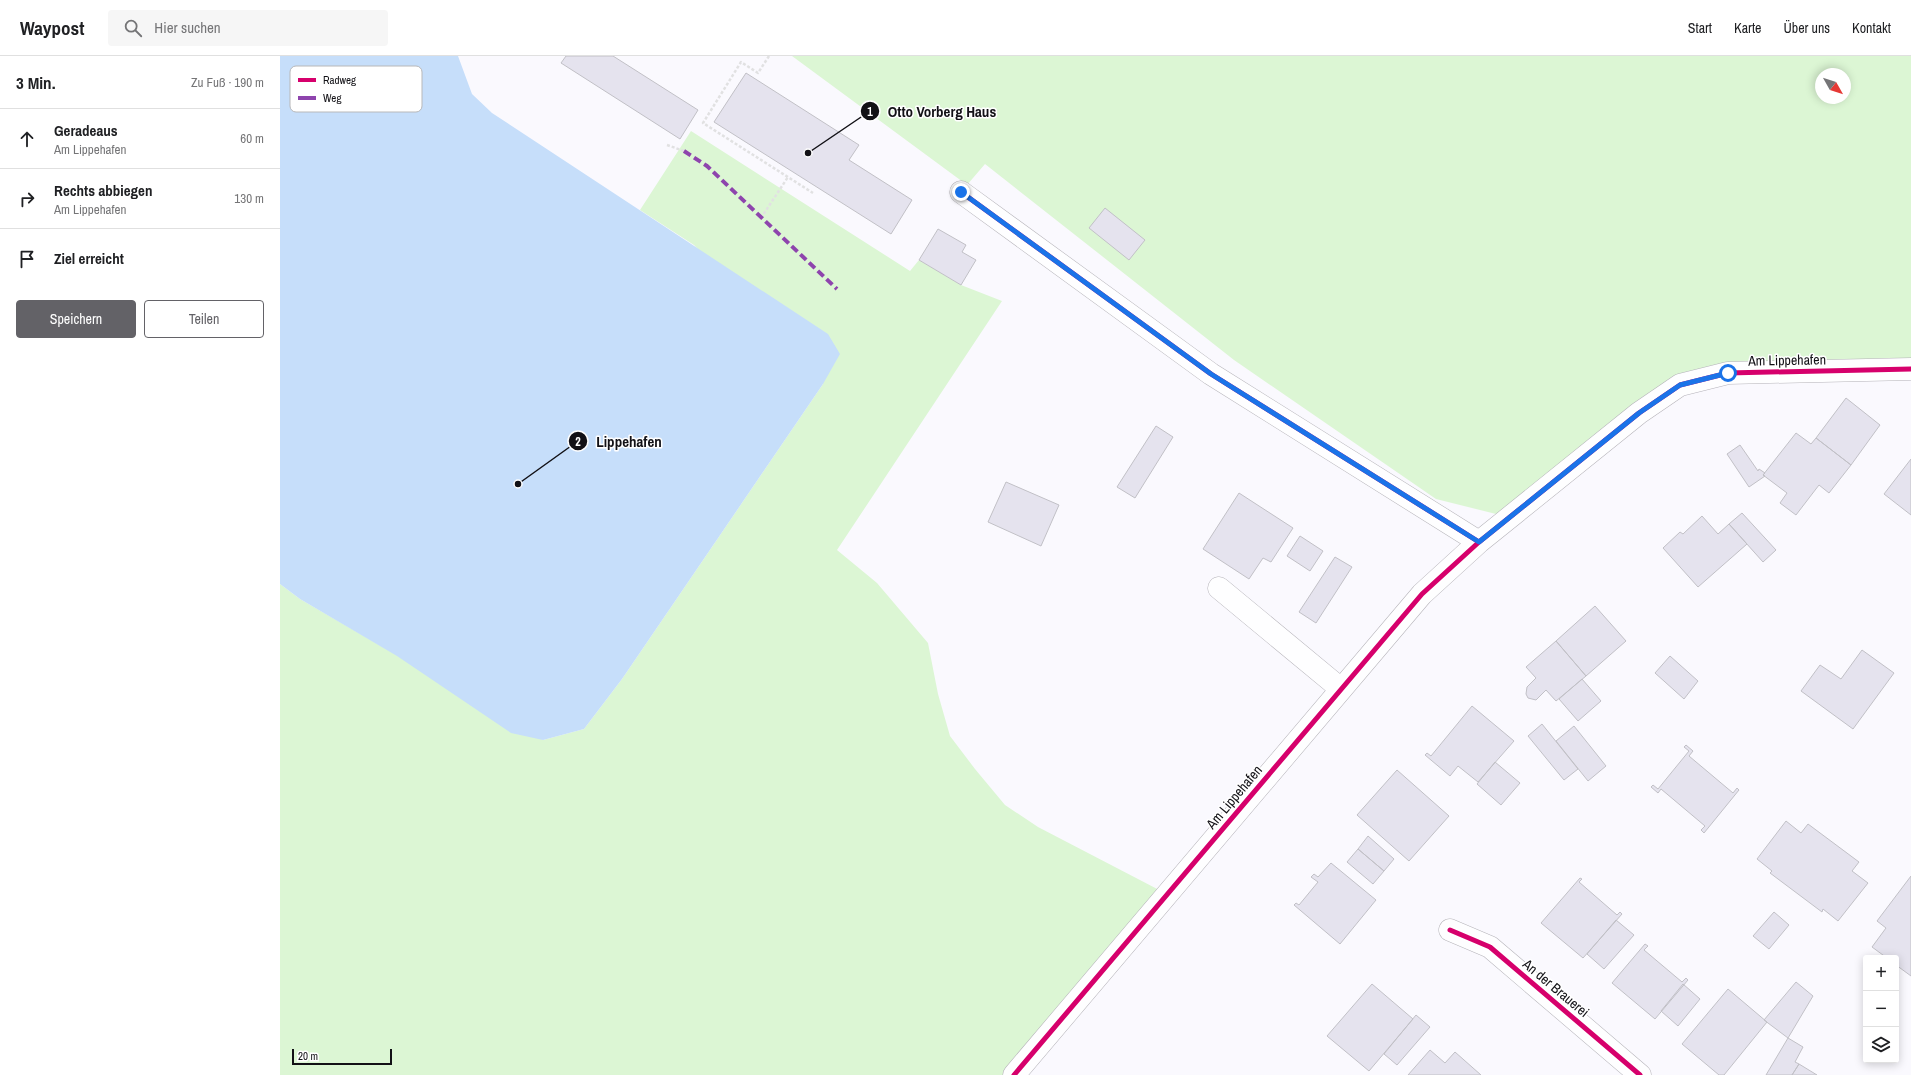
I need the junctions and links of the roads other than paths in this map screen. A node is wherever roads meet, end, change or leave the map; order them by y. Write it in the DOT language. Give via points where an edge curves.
graph roads {
  1 [pos="961,192"];
  2 [pos="1911,369"];
  3 [pos="1479,542"];
  4 [pos="1219,588"];
  5 [pos="1341,689"];
  6 [pos="1450,930"];
  7 [pos="1014,1075"];
  8 [pos="1640,1075"];
  1 -- 3 [label="street" via="1211,374"];
  2 -- 3 [label="street, Am Lippehafen" via="1728,373 1680,385 1639,413"];
  3 -- 5 [label="street, Am Lippehafen" via="1422,594"];
  4 -- 5 [label="street"];
  5 -- 7 [label="street, Am Lippehafen"];
  6 -- 8 [label="street, An der Brauerei" via="1490,947"];
}
